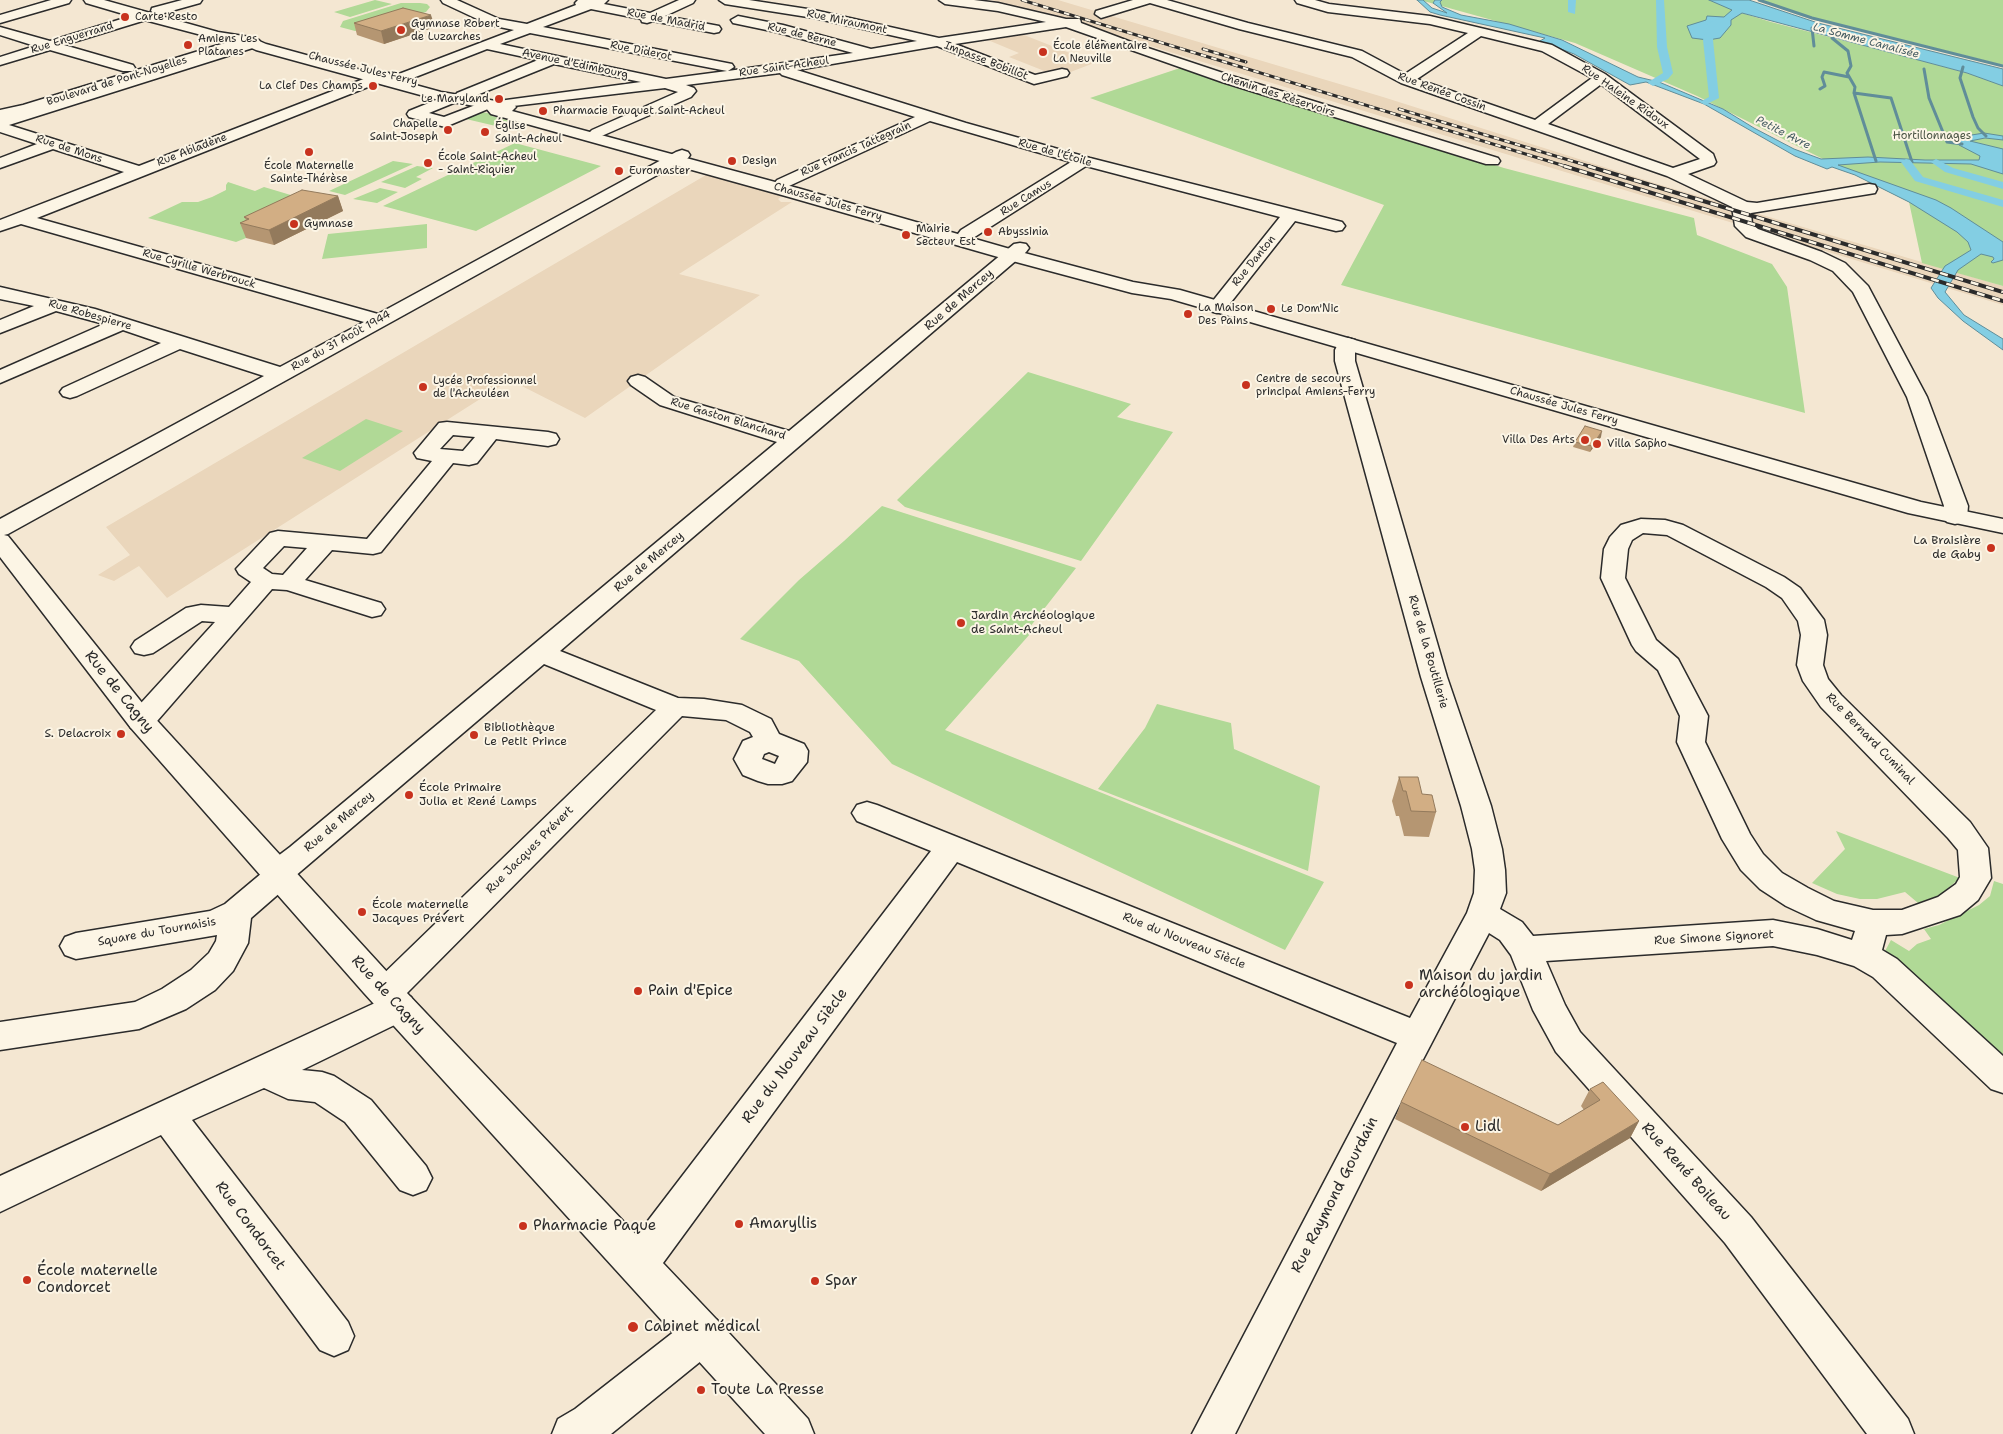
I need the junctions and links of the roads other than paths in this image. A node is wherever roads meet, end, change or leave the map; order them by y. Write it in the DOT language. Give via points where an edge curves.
graph roads {
  1 [pos="66,0"];
  2 [pos="90,0"];
  3 [pos="107,0"];
  4 [pos="196,0"];
  5 [pos="565,0"];
  6 [pos="602,0"];
  7 [pos="689,0"];
  8 [pos="725,0"];
  9 [pos="945,0"];
  10 [pos="1146,0"];
  11 [pos="1153,0"];
  12 [pos="1301,0"];
  13 [pos="456,1"];
  14 [pos="588,5"];
  15 [pos="762,6"];
  16 [pos="150,14"];
  17 [pos="1101,14"];
  18 [pos="651,17"];
  19 [pos="0,19"];
  20 [pos="734,20"];
  21 [pos="1071,23"];
  22 [pos="631,26"];
  23 [pos="529,28"];
  24 [pos="714,29"];
  25 [pos="0,31"];
  26 [pos="1478,32"];
  27 [pos="616,33"];
  28 [pos="698,37"];
  29 [pos="228,38"];
  30 [pos="250,42"];
  31 [pos="595,42"];
  32 [pos="938,42"];
  33 [pos="682,44"];
  34 [pos="49,45"];
  35 [pos="486,45"];
  36 [pos="869,53"];
  37 [pos="660,55"];
  38 [pos="553,59"];
  39 [pos="0,61"];
  40 [pos="128,68"];
  41 [pos="778,69"];
  42 [pos="753,72"];
  43 [pos="1062,73"];
  44 [pos="387,79"];
  45 [pos="1406,80"];
  46 [pos="1603,81"];
  47 [pos="665,83"];
  48 [pos="461,99"];
  49 [pos="489,105"];
  50 [pos="929,116"];
  51 [pos="1,117"];
  52 [pos="1536,126"];
  53 [pos="597,133"];
  54 [pos="52,144"];
  55 [pos="678,157"];
  56 [pos="1084,162"];
  57 [pos="1492,162"];
  58 [pos="0,163"];
  59 [pos="137,171"];
  60 [pos="1674,173"];
  61 [pos="783,183"];
  62 [pos="1870,189"];
  63 [pos="1742,208"];
  64 [pos="1291,215"];
  65 [pos="19,218"];
  66 [pos="0,226"];
  67 [pos="1336,226"];
  68 [pos="968,234"];
  69 [pos="1016,252"];
  70 [pos="0,293"];
  71 [pos="54,305"];
  72 [pos="1217,307"];
  73 [pos="379,320"];
  74 [pos="121,324"];
  75 [pos="0,327"];
  76 [pos="178,342"];
  77 [pos="1348,344"];
  78 [pos="280,374"];
  79 [pos="0,377"];
  80 [pos="638,381"];
  81 [pos="70,392"];
  82 [pos="548,439"];
  83 [pos="794,440"];
  84 [pos="1955,517"];
  85 [pos="2003,526"];
  86 [pos="0,529"];
  87 [pos="2003,536"];
  88 [pos="0,542"];
  89 [pos="325,543"];
  90 [pos="373,547"];
  91 [pos="398,549"];
  92 [pos="277,582"];
  93 [pos="372,610"];
  94 [pos="236,615"];
  95 [pos="144,647"];
  96 [pos="541,653"];
  97 [pos="675,707"];
  98 [pos="141,721"];
  99 [pos="769,741"];
  100 [pos="867,812"];
  101 [pos="951,847"];
  102 [pos="278,875"];
  103 [pos="236,913"];
  104 [pos="1483,914"];
  105 [pos="1873,924"];
  106 [pos="76,946"];
  107 [pos="1525,949"];
  108 [pos="1459,956"];
  109 [pos="1864,956"];
  110 [pos="392,1000"];
  111 [pos="0,1036"];
  112 [pos="1417,1036"];
  113 [pos="265,1071"];
  114 [pos="2003,1078"];
  115 [pos="167,1115"];
  116 [pos="413,1178"];
  117 [pos="0,1195"];
  118 [pos="638,1265"];
  119 [pos="703,1334"];
  120 [pos="334,1336"];
  121 [pos="574,1434"];
  122 [pos="792,1434"];
  123 [pos="1213,1434"];
  124 [pos="1893,1434"];
  1 -- 19 [label="street"];
  2 -- 16 [label="street"];
  3 -- 16 [label="street"];
  4 -- 16 [label="street, Rue Enguerrand"];
  5 -- 14 [label="street, Rue de Madrid"];
  6 -- 14 [label="street, Rue Abladène"];
  7 -- 18 [label="street"];
  8 -- 15 [label="street, Rue Miraumont"];
  9 -- 21 [label="street, Chemin des Réservoirs" via="998,7"];
  10 -- 17 [label="street"];
  11 -- 45 [label="street, Rue Renée Cossin" via="1357,54"];
  12 -- 26 [label="street, Rue Haleine Ridoux" via="1328,8 1415,18"];
  13 -- 23 [label="street, Rue Diderot" via="495,22"];
  14 -- 18 [label="street, Rue de Madrid"];
  14 -- 23 [label="street, Rue Abladène"];
  15 -- 20 [label="street"];
  15 -- 32 [label="street, Rue Miraumont" via="814,14"];
  16 -- 29 [label="street"];
  16 -- 30 [label="street" via="232,33"];
  16 -- 34 [label="street, Rue Enguerrand"];
  18 -- 22 [label="street"];
  18 -- 24 [label="street, Rue de Madrid"];
  20 -- 24 [label="street"];
  20 -- 36 [label="street, Rue de Berne" via="778,28"];
  21 -- 32 [label="street, Rue Saint-Acheul"];
  21 -- 57 [label="street, Chemin des Réservoirs" via="1227,79"];
  23 -- 31 [label="street, Rue Diderot"];
  23 -- 35 [label="street, Rue Abladène"];
  24 -- 28 [label="street"];
  25 -- 34 [label="street"];
  26 -- 45 [label="street"];
  26 -- 46 [label="street, Rue Haleine Ridoux" via="1546,48 1571,59"];
  27 -- 31 [label="street"];
  29 -- 30 [label="street"];
  29 -- 40 [label="street, Boulevard de Pont-Noyelles"];
  30 -- 44 [label="street, Chaussée Jules Ferry"];
  30 -- 51 [label="street, Boulevard de Pont-Noyelles"];
  31 -- 37 [label="street, Rue Diderot"];
  32 -- 36 [label="street, Rue Saint-Acheul"];
  32 -- 43 [label="street, Impasse Bobillot" via="1034,80"];
  33 -- 37 [label="street"];
  34 -- 39 [label="street, Rue Enguerrand"];
  34 -- 40 [label="street"];
  35 -- 38 [label="street, Avenue d'Edimbourg"];
  35 -- 44 [label="street, Rue Abladène"];
  36 -- 41 [label="street, Rue Saint-Acheul"];
  37 -- 42 [label="street, Rue Diderot"];
  38 -- 47 [label="street, Avenue d'Edimbourg"];
  38 -- 48 [label="street"];
  40 -- 51 [label="street, Boulevard de Pont-Noyelles"];
  41 -- 42 [label="street, Rue Saint-Acheul"];
  41 -- 50 [label="street, Rue de l'Étoile"];
  42 -- 47 [label="street, Rue Saint-Acheul"];
  44 -- 48 [label="street, Chaussée Jules Ferry" via="414,81"];
  44 -- 59 [label="street, Rue Abladène"];
  45 -- 52 [label="street, Rue Renée Cossin"];
  46 -- 52 [label="street" via="1597,82"];
  46 -- 60 [label="street, Rue Haleine Ridoux" via="1707,157 1708,162"];
  47 -- 49 [label="street, Rue Saint-Acheul"];
  47 -- 53 [label="street" via="690,92"];
  48 -- 49 [label="street, Chaussée Jules Ferry"];
  48 -- 49 [label="street" via="410,116 445,122"];
  49 -- 53 [label="street"];
  49 -- 55 [label="street, Chaussée Jules Ferry" via="496,111"];
  50 -- 56 [label="street, Rue de l'Étoile"];
  50 -- 61 [label="street, Rue Francis Tattegrain"];
  51 -- 54 [label="street, Rue de Mons"];
  52 -- 60 [label="street, Rue Renée Cossin"];
  53 -- 55 [label="street"];
  54 -- 58 [label="street"];
  54 -- 59 [label="street, Rue de Mons"];
  55 -- 61 [label="street, Chaussée Jules Ferry"];
  55 -- 69 [label="street, Chaussée Jules Ferry"];
  55 -- 73 [label="street, Rue du 31 Août 1944"];
  56 -- 64 [label="street, Rue de l'Étoile"];
  56 -- 68 [label="street, Rue Camus"];
  59 -- 65 [label="street, Rue Abladène"];
  60 -- 63 [label="street" via="1729,198"];
  61 -- 68 [label="street, Chaussée Jules Ferry"];
  62 -- 63 [label="street"];
  63 -- 84 [label="street" via="1744,226 1752,233 1839,267 1854,282 1917,397 1956,506"];
  64 -- 67 [label="street, Rue de l'Étoile"];
  64 -- 72 [label="street, Rue Danton"];
  65 -- 66 [label="street, Rue Abladène"];
  65 -- 73 [label="street, Rue Cyrille Werbrouck"];
  68 -- 69 [label="street, Chaussée Jules Ferry"];
  69 -- 72 [label="street, Chaussée Jules Ferry" via="1162,288"];
  69 -- 83 [label="street, Rue de Mercey"];
  70 -- 71 [label="street, Rue Robespierre"];
  71 -- 74 [label="street, Rue Robespierre"];
  71 -- 75 [label="street"];
  72 -- 77 [label="street, Chaussée Jules Ferry"];
  73 -- 78 [label="street, Rue du 31 Août 1944"];
  74 -- 76 [label="street, Rue Robespierre"];
  74 -- 79 [label="street"];
  76 -- 78 [label="street, Rue Robespierre"];
  76 -- 81 [label="street"];
  77 -- 84 [label="street, Chaussée Jules Ferry"];
  77 -- 104 [label="street, Rue de la Boutillerie" via="1345,361 1434,677 1488,849 1490,893"];
  78 -- 86 [label="street, Rue du 31 Août 1944"];
  80 -- 83 [label="street, Rue Gaston Blanchard" via="667,401"];
  82 -- 90 [label="street" via="490,432 469,458 447,456"];
  83 -- 96 [label="street, Rue de Mercey"];
  84 -- 85 [label="street, Chaussée Jules Ferry"];
  84 -- 87 [label="street, Chaussée Jules Ferry" via="1960,522"];
  88 -- 98 [label="street, Rue de Cagny"];
  89 -- 90 [label="street"];
  89 -- 92 [label="street"];
  89 -- 92 [label="street" via="278,538 248,569"];
  90 -- 91 [label="street"];
  92 -- 93 [label="street"];
  92 -- 94 [label="street"];
  94 -- 95 [label="street" via="195,614"];
  94 -- 98 [label="street"];
  96 -- 97 [label="street"];
  96 -- 102 [label="street, Rue de Mercey"];
  97 -- 99 [label="street" via="732,712 761,726"];
  97 -- 110 [label="street, Rue Jacques Prévert"];
  98 -- 102 [label="street, Rue de Cagny"];
  100 -- 101 [label="street, Rue du Nouveau Siècle"];
  101 -- 112 [label="street, Rue du Nouveau Siècle"];
  101 -- 118 [label="street, Rue du Nouveau Siècle"];
  102 -- 103 [label="street, Square du Tournaisis"];
  102 -- 110 [label="street, Rue de Cagny"];
  103 -- 106 [label="street, Square du Tournaisis" via="215,924"];
  103 -- 111 [label="street, Square du Tournaisis" via="232,943 222,962 203,980 174,999 139,1015"];
  104 -- 107 [label="street, Rue René Boileau" via="1511,931"];
  104 -- 108 [label="street, Rue de la Boutillerie"];
  105 -- 105 [label="street, Rue Bernard Cuminal" via="1902,922 1949,906 1967,892 1976,878 1973,848 1960,830 1816,682 1810,665 1814,635 1811,620 1791,594 1775,582 1675,530 1641,526 1629,530 1616,549 1613,578 1645,645 1669,665 1694,716 1691,742 1737,839 1752,862 1771,881 1798,898 1827,911"];
  105 -- 109 [label="street"];
  107 -- 109 [label="street, Rue Simone Signoret" via="1773,934 1817,942"];
  107 -- 124 [label="street, Rue René Boileau" via="1550,1010 1568,1042 1738,1230"];
  108 -- 112 [label="street, Rue Raymond Gourdain"];
  109 -- 114 [label="street, Rue Simone Signoret" via="1885,968"];
  110 -- 113 [label="street"];
  110 -- 118 [label="street, Rue de Cagny"];
  112 -- 123 [label="street, Rue Raymond Gourdain"];
  113 -- 115 [label="street"];
  113 -- 116 [label="street" via="288,1084 322,1087 358,1110"];
  115 -- 117 [label="street"];
  115 -- 120 [label="street, Rue Condorcet"];
  118 -- 119 [label="street, Rue de Cagny"];
  119 -- 121 [label="street"];
  119 -- 122 [label="street, Rue de Cagny"];
}
